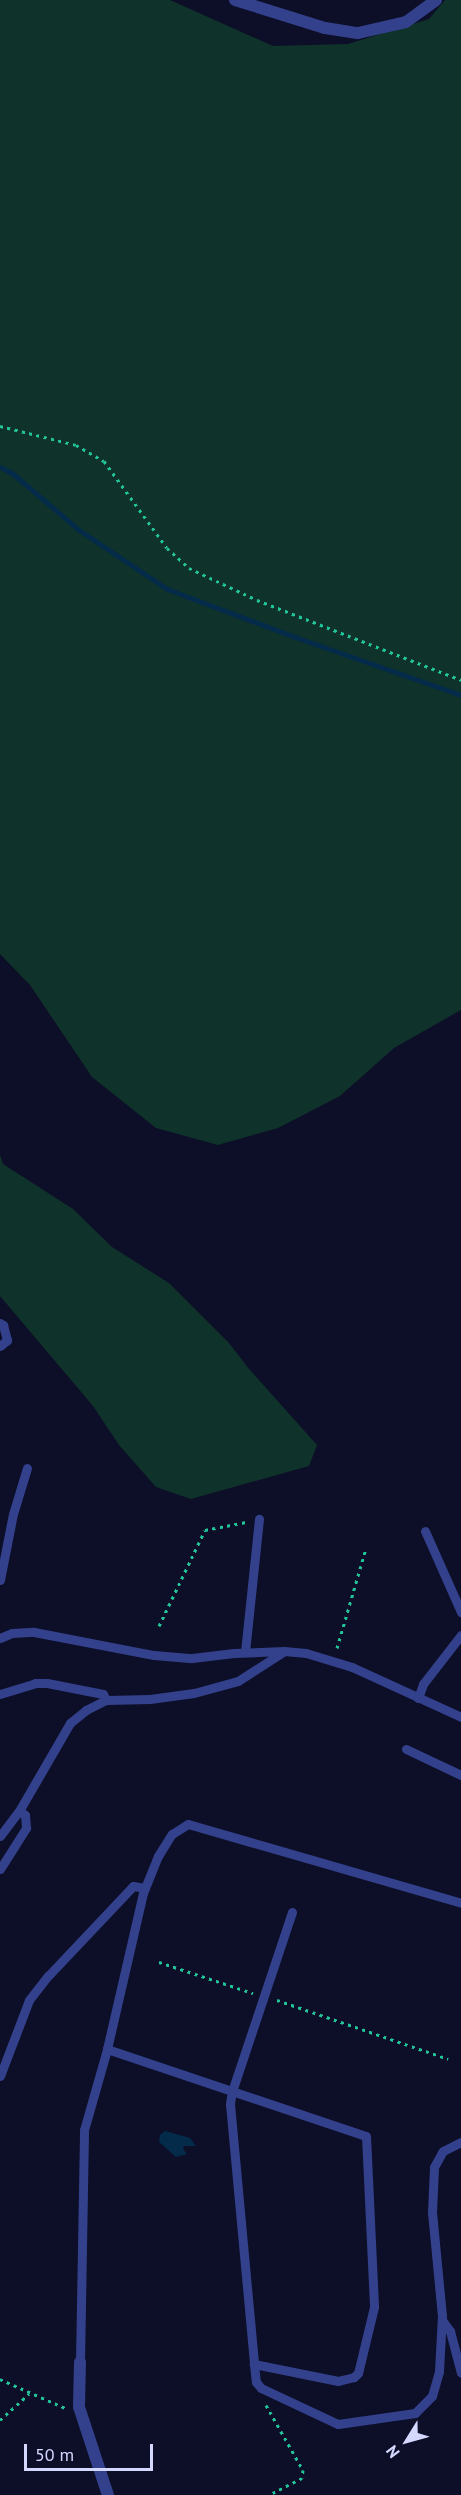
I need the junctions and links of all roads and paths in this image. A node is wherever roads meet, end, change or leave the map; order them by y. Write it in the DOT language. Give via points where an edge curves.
graph roads {
  1 [pos="235,0"];
  2 [pos="436,0"];
  3 [pos="0,426"];
  4 [pos="461,680"];
  5 [pos="0,1323"];
  6 [pos="0,1346"];
  7 [pos="27,1468"];
  8 [pos="259,1519"];
  9 [pos="425,1531"];
  10 [pos="366,1548"];
  11 [pos="0,1580"];
  12 [pos="461,1612"];
  13 [pos="159,1626"];
  14 [pos="461,1635"];
  15 [pos="0,1638"];
  16 [pos="284,1651"];
  17 [pos="245,1652"];
  18 [pos="333,1662"];
  19 [pos="0,1694"];
  20 [pos="418,1698"];
  21 [pos="106,1700"];
  22 [pos="461,1718"];
  23 [pos="406,1749"];
  24 [pos="461,1775"];
  25 [pos="19,1811"];
  26 [pos="0,1836"];
  27 [pos="0,1869"];
  28 [pos="145,1888"];
  29 [pos="461,1903"];
  30 [pos="292,1912"];
  31 [pos="159,1962"];
  32 [pos="264,1996"];
  33 [pos="107,2049"];
  34 [pos="448,2059"];
  35 [pos="0,2076"];
  36 [pos="232,2091"];
  37 [pos="461,2142"];
  38 [pos="442,2320"];
  39 [pos="80,2362"];
  40 [pos="254,2364"];
  41 [pos="461,2373"];
  42 [pos="0,2379"];
  43 [pos="256,2382"];
  44 [pos="28,2394"];
  45 [pos="79,2407"];
  46 [pos="0,2420"];
  47 [pos="108,2495"];
  48 [pos="269,2495"];
  1 -- 2 [label="street" via="331,29 358,33 406,22"];
  3 -- 4 [label="path" via="76,445 104,461 167,548 189,568 257,600"];
  5 -- 6 [label="lane" via="7,1340"];
  7 -- 11 [label="lane"];
  8 -- 13 [label="path" via="205,1530"];
  8 -- 17 [label="lane"];
  9 -- 12 [label="lane"];
  10 -- 18 [label="path"];
  14 -- 20 [label="lane" via="423,1684"];
  15 -- 17 [label="lane" via="34,1632 154,1655 192,1658"];
  16 -- 17 [label="lane"];
  16 -- 18 [label="lane"];
  16 -- 21 [label="lane" via="238,1681 194,1693"];
  18 -- 20 [label="lane"];
  19 -- 21 [label="lane" via="47,1683 103,1694"];
  20 -- 22 [label="lane"];
  21 -- 25 [label="lane" via="70,1723"];
  23 -- 24 [label="lane"];
  25 -- 26 [label="lane"];
  25 -- 27 [label="lane" via="25,1815 26,1828"];
  28 -- 29 [label="lane" via="172,1834 188,1824"];
  28 -- 33 [label="lane"];
  28 -- 35 [label="lane" via="133,1886 29,2000"];
  30 -- 32 [label="lane"];
  31 -- 32 [label="path"];
  32 -- 34 [label="path"];
  32 -- 36 [label="lane"];
  33 -- 36 [label="lane"];
  33 -- 39 [label="lane" via="84,2130"];
  36 -- 40 [label="lane" via="230,2104"];
  36 -- 40 [label="lane" via="366,2136 374,2307 358,2373 338,2381"];
  37 -- 38 [label="lane" via="443,2151 434,2167 432,2213"];
  38 -- 41 [label="lane" via="450,2331"];
  38 -- 43 [label="lane" via="439,2371 432,2396 415,2413 338,2424 261,2388"];
  39 -- 45 [label="street"];
  40 -- 43 [label="lane"];
  42 -- 44 [label="path"];
  43 -- 48 [label="path" via="303,2470 303,2478"];
  44 -- 45 [label="path" via="65,2408"];
  44 -- 46 [label="path"];
  45 -- 47 [label="street"];
}
